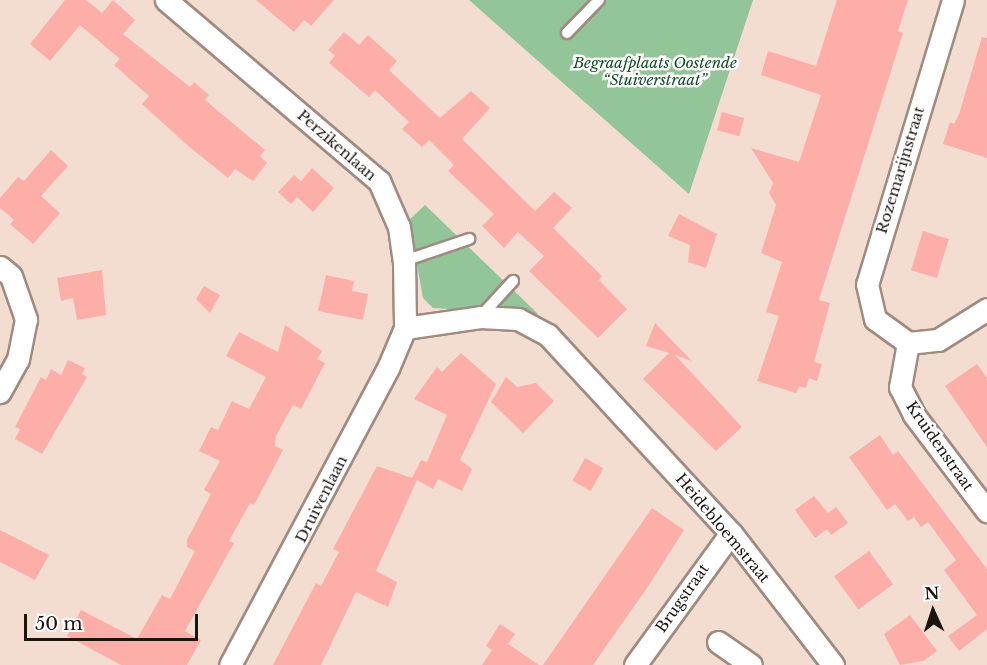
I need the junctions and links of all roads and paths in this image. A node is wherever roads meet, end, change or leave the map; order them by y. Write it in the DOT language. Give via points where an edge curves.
graph roads {
  1 [pos="166,0"];
  2 [pos="599,0"];
  3 [pos="953,0"];
  4 [pos="567,33"];
  5 [pos="469,239"];
  6 [pos="404,261"];
  7 [pos="0,267"];
  8 [pos="513,281"];
  9 [pos="987,309"];
  10 [pos="480,317"];
  11 [pos="405,328"];
  12 [pos="900,339"];
  13 [pos="0,392"];
  14 [pos="987,511"];
  15 [pos="731,533"];
  16 [pos="718,642"];
  17 [pos="230,665"];
  18 [pos="635,665"];
  19 [pos="751,665"];
  20 [pos="833,665"];
  1 -- 6 [label="street, Perzikenlaan" via="380,181 399,227"];
  2 -- 4 [label="lane"];
  3 -- 12 [label="street, Rozemarijnstraat" via="867,284 876,319"];
  5 -- 6 [label="lane"];
  6 -- 11 [label="street, Perzikenlaan"];
  7 -- 13 [label="street" via="11,276 26,319 18,359"];
  8 -- 10 [label="lane"];
  9 -- 12 [label="street" via="938,340"];
  10 -- 11 [label="street"];
  10 -- 15 [label="street, Heidebloemstraat" via="518,320 548,335"];
  11 -- 17 [label="street, Druivenlaan" via="274,589"];
  12 -- 14 [label="street, Kruidenstraat" via="900,387 915,415"];
  15 -- 18 [label="street, Brugstraat"];
  15 -- 20 [label="street, Heidebloemstraat"];
  16 -- 19 [label="street"];
}
